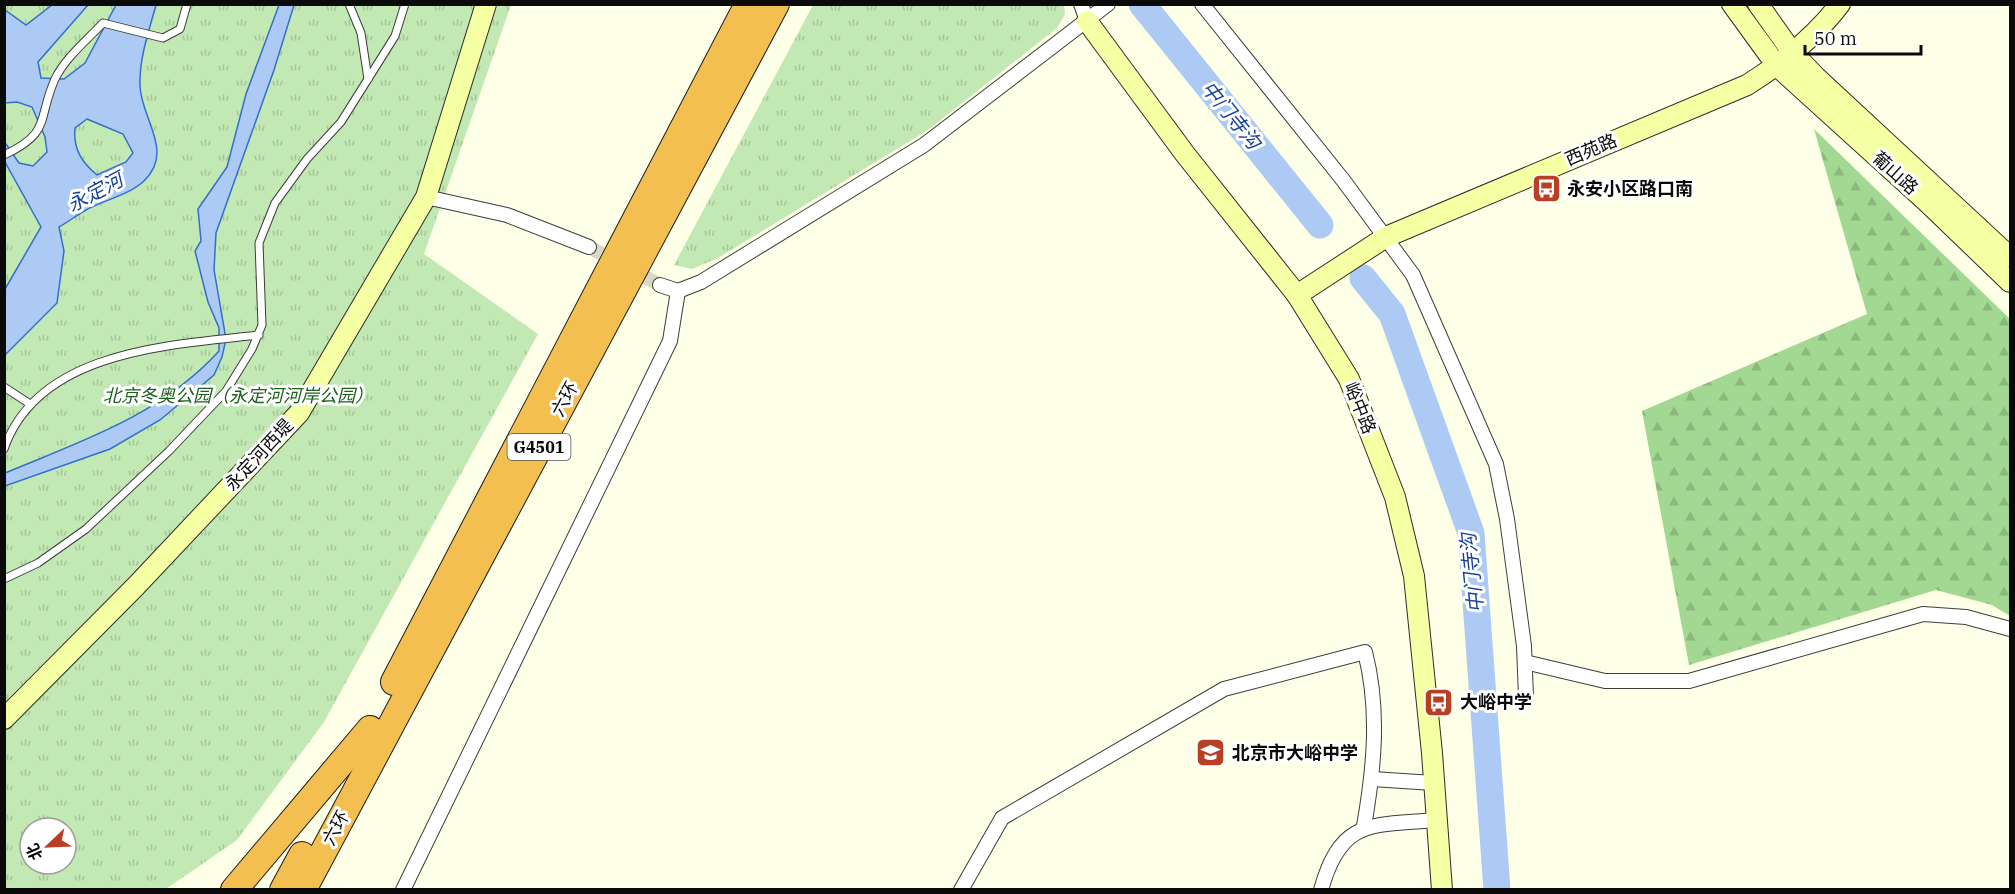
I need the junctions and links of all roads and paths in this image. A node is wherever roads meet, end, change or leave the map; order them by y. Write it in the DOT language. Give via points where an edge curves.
graph roads {
  1 [pos="187,4"];
  2 [pos="349,4"];
  3 [pos="405,4"];
  4 [pos="486,4"];
  5 [pos="748,4"];
  6 [pos="776,4"];
  7 [pos="1202,4"];
  8 [pos="1732,4"];
  9 [pos="1758,4"];
  10 [pos="1840,4"];
  11 [pos="1094,10"];
  12 [pos="1792,52"];
  13 [pos="1777,66"];
  14 [pos="368,80"];
  15 [pos="4,155"];
  16 [pos="426,196"];
  17 [pos="1386,237"];
  18 [pos="589,247"];
  19 [pos="2010,257"];
  20 [pos="2010,282"];
  21 [pos="660,285"];
  22 [pos="678,291"];
  23 [pos="1297,295"];
  24 [pos="259,335"];
  25 [pos="4,387"];
  26 [pos="30,404"];
  27 [pos="4,450"];
  28 [pos="5,579"];
  29 [pos="2010,629"];
  30 [pos="1525,662"];
  31 [pos="1526,697"];
  32 [pos="4,719"];
  33 [pos="370,729"];
  34 [pos="1372,779"];
  35 [pos="1434,783"];
  36 [pos="1437,820"];
  37 [pos="1364,826"];
  38 [pos="234,890"];
  39 [pos="283,890"];
  40 [pos="303,890"];
  41 [pos="404,890"];
  42 [pos="961,890"];
  43 [pos="1321,890"];
  44 [pos="1442,890"];
  1 -- 15 [label="lane" via="180,29 163,38 103,23 64,65 42,127 25,146"];
  2 -- 14 [label="lane" via="361,33"];
  3 -- 14 [label="lane" via="395,36"];
  4 -- 16 [label="main road, 永定河西堤"];
  5 -- 33 [label="highway, 六环 / G4501"];
  6 -- 40 [label="highway, 六环 / G4501"];
  7 -- 17 [label="street"];
  8 -- 13 [label="main road, 葡山路"];
  9 -- 12 [label="main road, 葡山路"];
  10 -- 12 [label="main road, 西苑路"];
  11 -- 22 [label="street" via="924,145 700,282"];
  11 -- 23 [label="main road, 峪中路" via="1185,154"];
  12 -- 13 [label="main road, 西苑路"];
  12 -- 19 [label="main road, 葡山路"];
  13 -- 17 [label="main road, 西苑路" via="1747,85"];
  13 -- 20 [label="main road, 葡山路"];
  14 -- 24 [label="lane" via="341,122 275,203 259,243"];
  16 -- 18 [label="street" via="507,215"];
  16 -- 32 [label="main road, 永定河西堤" via="299,413"];
  17 -- 23 [label="main road, 西苑路"];
  17 -- 30 [label="street" via="1413,275 1496,464"];
  21 -- 22 [label="street"];
  22 -- 41 [label="street" via="670,341"];
  23 -- 35 [label="main road, 峪中路" via="1349,379 1395,497 1414,576"];
  24 -- 26 [label="lane" via="116,357 87,367"];
  24 -- 28 [label="lane" via="226,391 169,451 86,529 38,563"];
  25 -- 26 [label="lane"];
  26 -- 27 [label="lane"];
  29 -- 30 [label="street" via="1966,617 1923,614 1689,681 1605,681"];
  30 -- 31 [label="street"];
  33 -- 38 [label="highway"];
  33 -- 39 [label="highway, 六环 / G4501"];
  34 -- 35 [label="street"];
  34 -- 37 [label="street"];
  34 -- 42 [label="street" via="1374,725 1365,652 1224,688 1012,812 1002,818"];
  35 -- 36 [label="main road, 峪中路"];
  36 -- 37 [label="street"];
  36 -- 44 [label="main road, 峪中路"];
  37 -- 43 [label="street" via="1336,850"];
}
